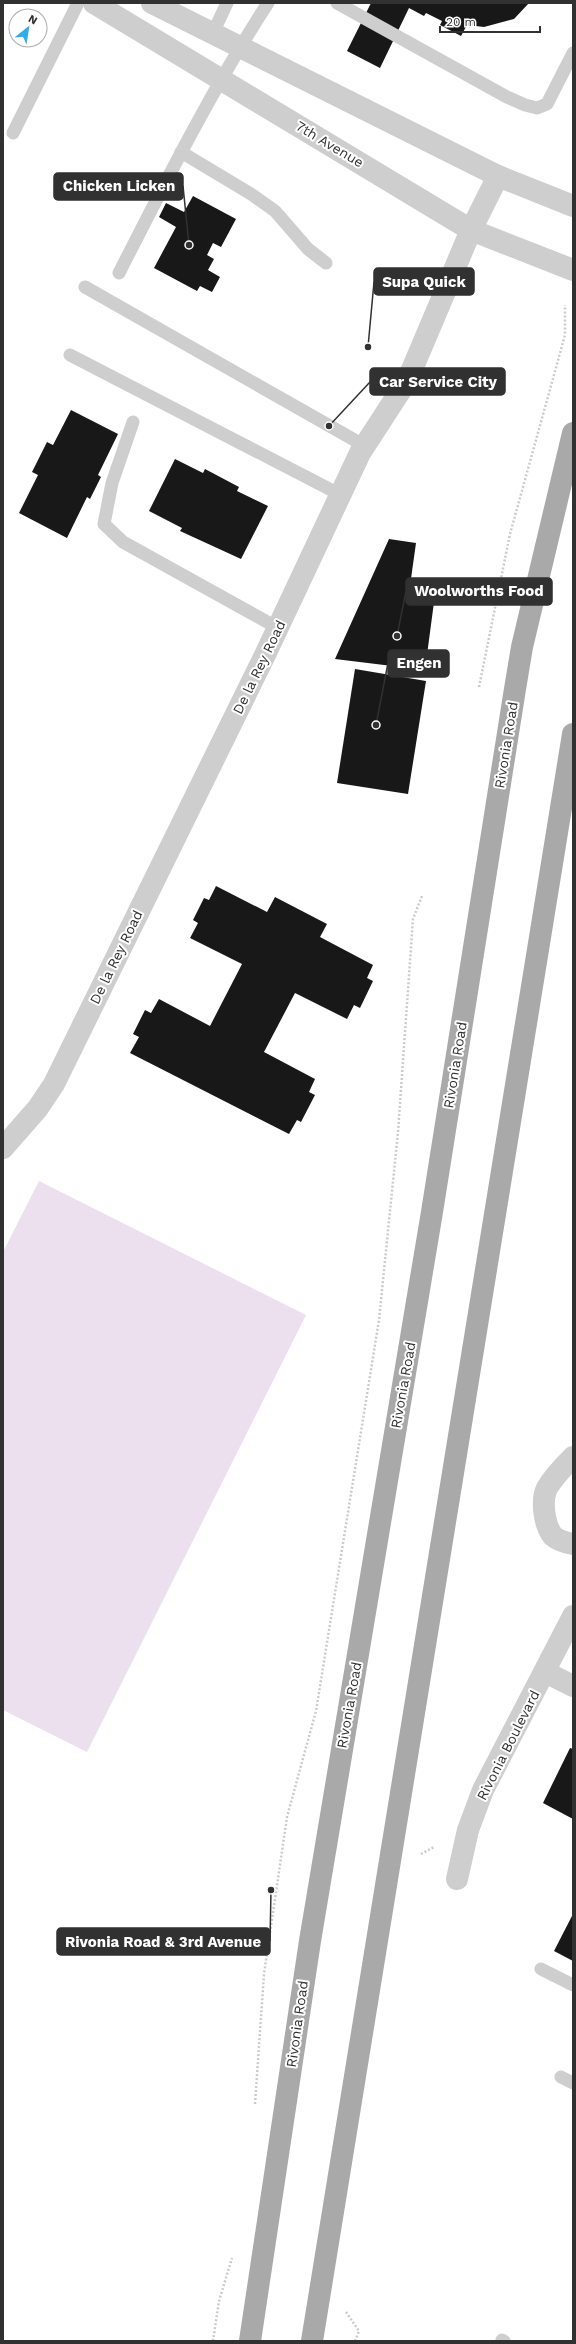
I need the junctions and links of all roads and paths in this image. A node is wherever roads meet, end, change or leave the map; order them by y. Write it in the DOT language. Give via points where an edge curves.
graph roads {
  1 [pos="78,3"];
  2 [pos="94,3"];
  3 [pos="152,3"];
  4 [pos="227,3"];
  5 [pos="268,3"];
  6 [pos="337,3"];
  7 [pos="212,35"];
  8 [pos="239,48"];
  9 [pos="573,53"];
  10 [pos="221,79"];
  11 [pos="13,133"];
  12 [pos="181,152"];
  13 [pos="498,176"];
  14 [pos="573,206"];
  15 [pos="471,230"];
  16 [pos="326,263"];
  17 [pos="573,270"];
  18 [pos="120,273"];
  19 [pos="86,287"];
  20 [pos="565,304"];
  21 [pos="70,355"];
  22 [pos="133,422"];
  23 [pos="573,432"];
  24 [pos="365,446"];
  25 [pos="341,495"];
  26 [pos="278,628"];
  27 [pos="479,687"];
  28 [pos="573,734"];
  29 [pos="422,896"];
  30 [pos="3,1148"];
  31 [pos="573,1457"];
  32 [pos="573,1544"];
  33 [pos="573,1616"];
  34 [pos="545,1672"];
  35 [pos="573,1686"];
  36 [pos="457,1879"];
  37 [pos="541,1969"];
  38 [pos="573,1984"];
  39 [pos="254,2112"];
  40 [pos="233,2250"];
  41 [pos="231,2258"];
  42 [pos="250,2341"];
  43 [pos="312,2341"];
  1 -- 11 [label="lane"];
  2 -- 10 [label="street, 7th Avenue"];
  3 -- 7 [label="street"];
  4 -- 7 [label="lane"];
  5 -- 8 [label="lane"];
  6 -- 9 [label="lane" via="531,107 538,108 548,104"];
  7 -- 8 [label="street"];
  8 -- 10 [label="lane"];
  8 -- 13 [label="street"];
  10 -- 12 [label="lane"];
  10 -- 15 [label="street, 7th Avenue"];
  12 -- 16 [label="lane" via="276,211 308,249"];
  12 -- 18 [label="lane"];
  13 -- 14 [label="street"];
  13 -- 15 [label="street, De la Rey Road"];
  15 -- 17 [label="street, 7th Avenue"];
  15 -- 24 [label="street, De la Rey Road" via="408,379"];
  19 -- 24 [label="lane"];
  20 -- 27 [label="path" via="564,335 510,534"];
  21 -- 25 [label="lane"];
  22 -- 26 [label="lane" via="112,484 104,524 123,542"];
  23 -- 42 [label="main road, Rivonia Road" via="516,682 433,1204 310,1941"];
  24 -- 25 [label="street, De la Rey Road"];
  25 -- 26 [label="street, De la Rey Road"];
  26 -- 30 [label="street, De la Rey Road" via="54,1084 38,1108"];
  28 -- 43 [label="main road"];
  29 -- 39 [label="path" via="413,919 398,1132 380,1320 316,1711 286,1817 264,1974"];
  31 -- 32 [label="street" via="556,1474 546,1490 544,1504 547,1523 554,1536"];
  33 -- 34 [label="street, Rivonia Boulevard"];
  34 -- 35 [label="street"];
  34 -- 36 [label="street, Rivonia Boulevard" via="483,1790 468,1830"];
  37 -- 38 [label="lane"];
  40 -- 41 [label="path"];
}
